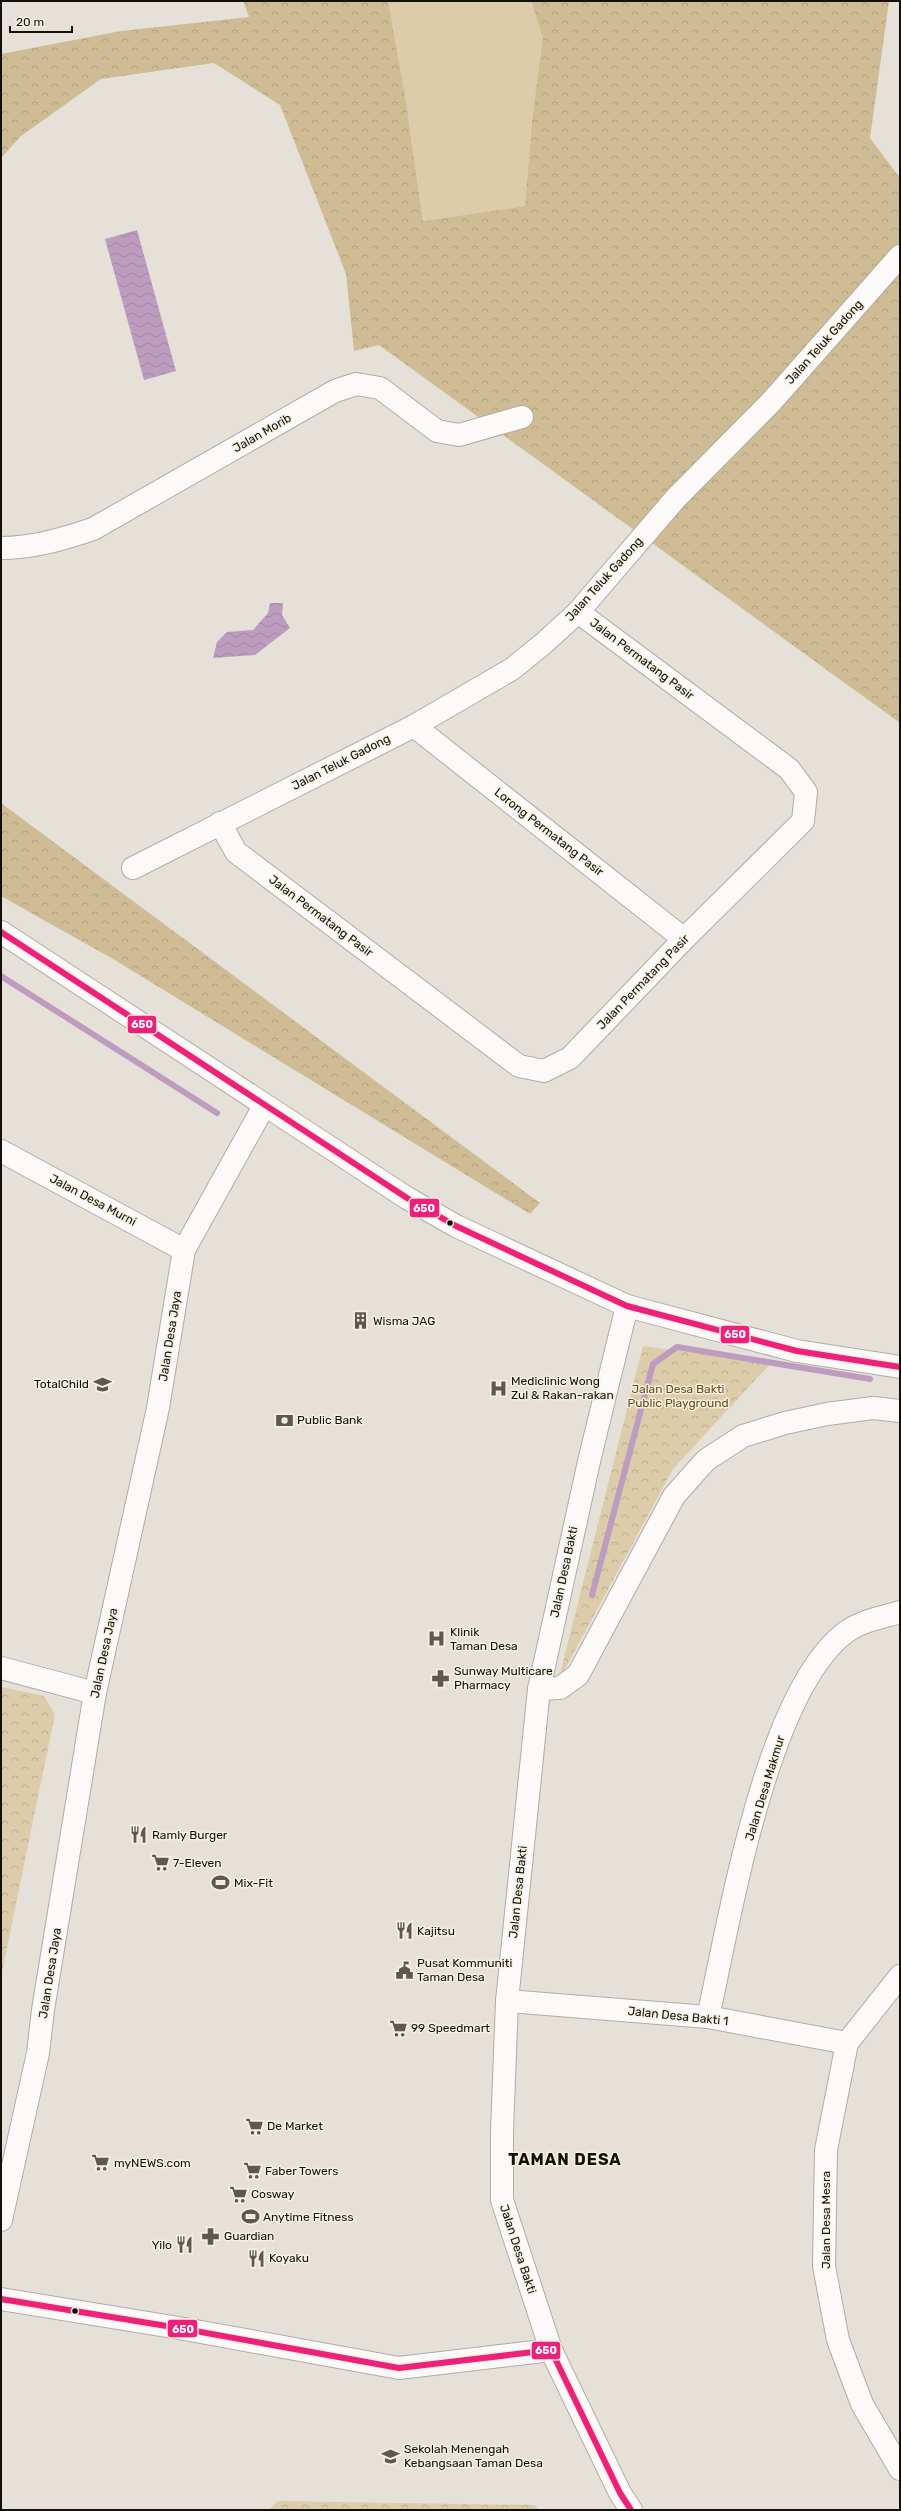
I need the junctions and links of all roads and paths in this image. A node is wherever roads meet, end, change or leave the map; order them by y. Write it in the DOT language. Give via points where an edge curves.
graph roads {
  1 [pos="900,256"];
  2 [pos="522,417"];
  3 [pos="1,548"];
  4 [pos="578,612"];
  5 [pos="414,726"];
  6 [pos="220,823"];
  7 [pos="133,868"];
  8 [pos="1,932"];
  9 [pos="684,939"];
  10 [pos="264,1106"];
  11 [pos="1,1151"];
  12 [pos="184,1250"];
  13 [pos="627,1306"];
  14 [pos="900,1367"];
  15 [pos="900,1411"];
  16 [pos="900,1612"];
  17 [pos="1,1668"];
  18 [pos="538,1689"];
  19 [pos="95,1692"];
  20 [pos="900,1976"];
  21 [pos="507,2001"];
  22 [pos="708,2017"];
  23 [pos="847,2043"];
  24 [pos="1,2220"];
  25 [pos="1,2299"];
  26 [pos="551,2350"];
  27 [pos="900,2468"];
  28 [pos="631,2510"];
  1 -- 4 [label="street, Jalan Teluk Gadong" via="772,401 676,498"];
  2 -- 3 [label="street, Jalan Morib" via="459,435 437,431 380,388 356,384 335,391 93,529 60,540 20,548"];
  4 -- 5 [label="street, Jalan Teluk Gadong" via="512,669"];
  4 -- 9 [label="street, Jalan Permatang Pasir" via="789,769 806,792 803,821"];
  5 -- 6 [label="street, Jalan Teluk Gadong"];
  5 -- 9 [label="street, Lorong Permatang Pasir"];
  6 -- 7 [label="street, Jalan Teluk Gadong"];
  6 -- 9 [label="street, Jalan Permatang Pasir" via="236,852 519,1066 544,1071 570,1058"];
  8 -- 10 [label="street"];
  10 -- 12 [label="street, Jalan Desa Jaya"];
  10 -- 13 [label="street" via="407,1198 456,1226"];
  11 -- 12 [label="street, Jalan Desa Murni"];
  12 -- 19 [label="street, Jalan Desa Jaya" via="158,1408"];
  13 -- 14 [label="street" via="797,1351"];
  13 -- 18 [label="street, Jalan Desa Bakti"];
  15 -- 18 [label="street" via="872,1408 785,1423 743,1436 706,1460 674,1496 578,1674 560,1688"];
  16 -- 22 [label="street, Jalan Desa Makmur" via="847,1631 824,1652 804,1681 780,1736 751,1829"];
  17 -- 19 [label="street"];
  18 -- 21 [label="street, Jalan Desa Bakti"];
  19 -- 24 [label="street, Jalan Desa Jaya" via="38,2053"];
  20 -- 23 [label="street, Jalan Desa Mesra"];
  21 -- 22 [label="street, Jalan Desa Bakti 1"];
  21 -- 26 [label="street, Jalan Desa Bakti" via="502,2200"];
  22 -- 23 [label="street, Jalan Desa Bakti 1"];
  23 -- 27 [label="street, Jalan Desa Mesra" via="826,2150 824,2266 838,2340 862,2404"];
  25 -- 26 [label="street" via="399,2368"];
  26 -- 28 [label="street, Jalan Desa Bakti" via="620,2493"];
}
